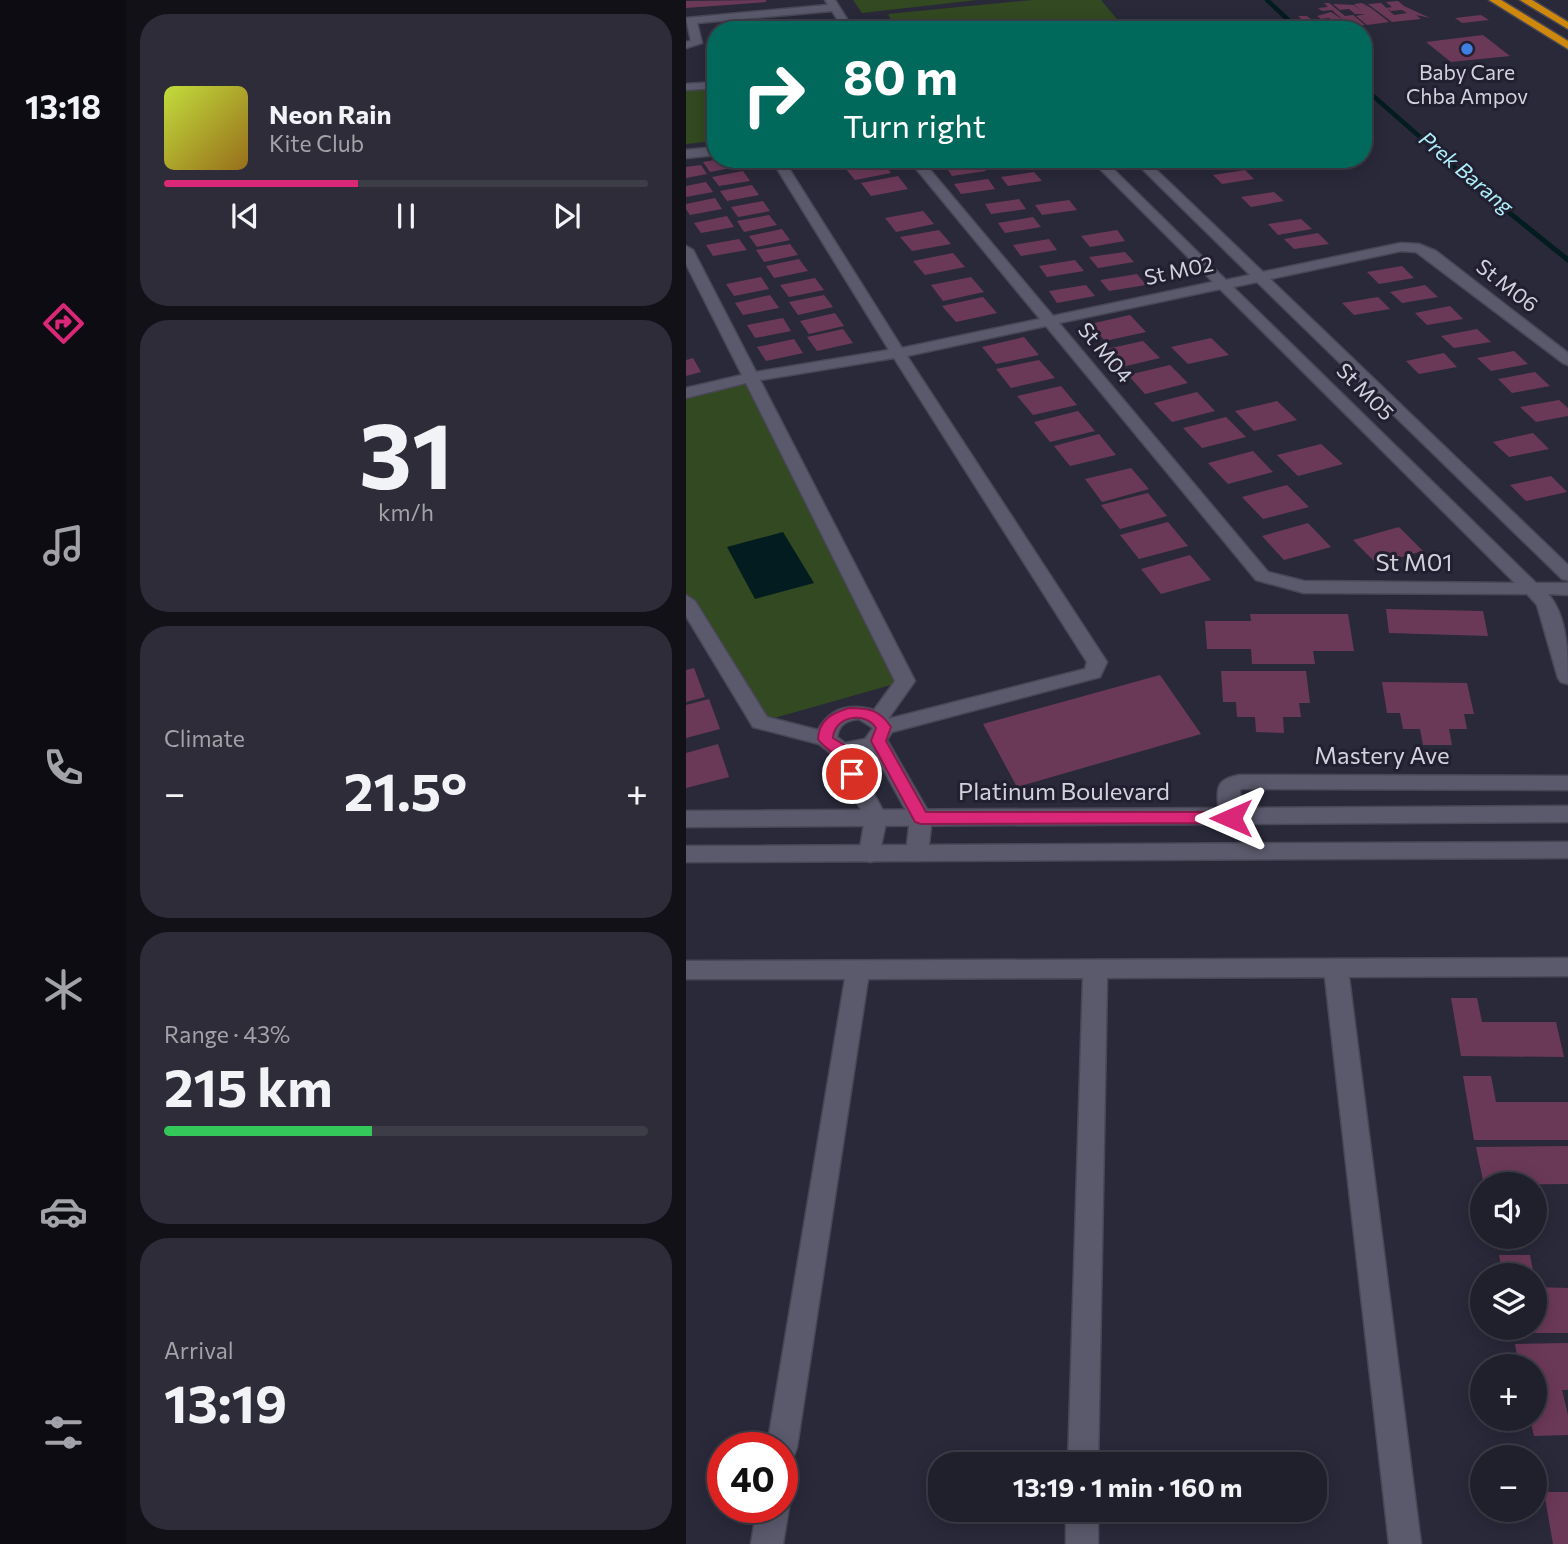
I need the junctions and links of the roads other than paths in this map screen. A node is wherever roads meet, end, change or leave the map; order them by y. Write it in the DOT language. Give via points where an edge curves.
graph roads {
  1 [pos="1494,0"];
  2 [pos="1525,0"];
  3 [pos="833,4"];
  4 [pos="688,21"];
  5 [pos="843,21"];
  6 [pos="1568,26"];
  7 [pos="686,45"];
  8 [pos="1568,46"];
  9 [pos="707,86"];
  10 [pos="686,87"];
  11 [pos="707,152"];
  12 [pos="686,154"];
  13 [pos="782,168"];
  14 [pos="922,168"];
  15 [pos="1105,168"];
  16 [pos="1147,168"];
  17 [pos="1419,248"];
  18 [pos="686,250"];
  19 [pos="1260,275"];
  20 [pos="1222,283"];
  21 [pos="1049,321"];
  22 [pos="898,353"];
  23 [pos="1568,360"];
  24 [pos="753,377"];
  25 [pos="686,393"];
  26 [pos="1568,575"];
  27 [pos="1262,576"];
  28 [pos="1532,588"];
  29 [pos="1568,589"];
  30 [pos="686,601"];
  31 [pos="1568,678"];
  32 [pos="880,729"];
  33 [pos="833,745"];
  34 [pos="1568,783"];
  35 [pos="1568,814"];
  36 [pos="686,818"];
  37 [pos="876,818"];
  38 [pos="921,818"];
  39 [pos="1231,818"];
  40 [pos="1568,850"];
  41 [pos="916,853"];
  42 [pos="686,854"];
  43 [pos="870,854"];
  44 [pos="1336,967"];
  45 [pos="1568,967"];
  46 [pos="1095,968"];
  47 [pos="858,969"];
  48 [pos="686,970"];
  49 [pos="784,1432"];
  50 [pos="1083,1452"];
  51 [pos="1082,1522"];
  52 [pos="770,1523"];
  53 [pos="767,1544"];
  54 [pos="1082,1544"];
  55 [pos="1405,1544"];
  1 -- 8 [label="highway"];
  2 -- 6 [label="highway"];
  3 -- 4 [label="street"];
  3 -- 5 [label="street"];
  4 -- 7 [label="street" via="696,31 696,43"];
  9 -- 10 [label="street"];
  11 -- 12 [label="street"];
  13 -- 22 [label="street"];
  14 -- 21 [label="street, St M04"];
  15 -- 20 [label="street, St M05"];
  16 -- 19 [label="street, St M05"];
  17 -- 19 [label="street, St M02" via="1401,247"];
  17 -- 23 [label="street, St M06"];
  18 -- 24 [label="street"];
  19 -- 20 [label="street, St M02"];
  19 -- 26 [label="street, St M05"];
  20 -- 21 [label="street, St M02"];
  20 -- 28 [label="street, St M05"];
  21 -- 22 [label="street, St M02"];
  21 -- 27 [label="street, St M04"];
  22 -- 24 [label="street, St M02"];
  22 -- 32 [label="street" via="1097,662 1093,673"];
  24 -- 25 [label="street, St M02"];
  24 -- 32 [label="street" via="905,681"];
  27 -- 28 [label="street, St M01" via="1304,587"];
  28 -- 29 [label="street, St M01"];
  28 -- 31 [label="street, St M05" via="1546,603"];
  30 -- 33 [label="street" via="760,722"];
  32 -- 33 [label="street" via="861,750"];
  32 -- 33 [label="street" via="865,713 849,713 826,728"];
  32 -- 38 [label="street"];
  33 -- 37 [label="street"];
  34 -- 39 [label="street, Mastery Ave" via="1239,782 1229,787"];
  35 -- 39 [label="street, Platinum Boulevard"];
  36 -- 37 [label="street, Platinum Boulevard"];
  37 -- 38 [label="street, Platinum Boulevard"];
  37 -- 43 [label="street"];
  38 -- 39 [label="street, Platinum Boulevard"];
  38 -- 41 [label="street"];
  40 -- 41 [label="street"];
  41 -- 43 [label="street"];
  42 -- 43 [label="street"];
  44 -- 45 [label="street"];
  44 -- 46 [label="street"];
  44 -- 55 [label="street"];
  46 -- 47 [label="street"];
  46 -- 50 [label="street"];
  47 -- 48 [label="street"];
  47 -- 49 [label="street"];
  51 -- 54 [label="street"];
  52 -- 53 [label="street"];
}
